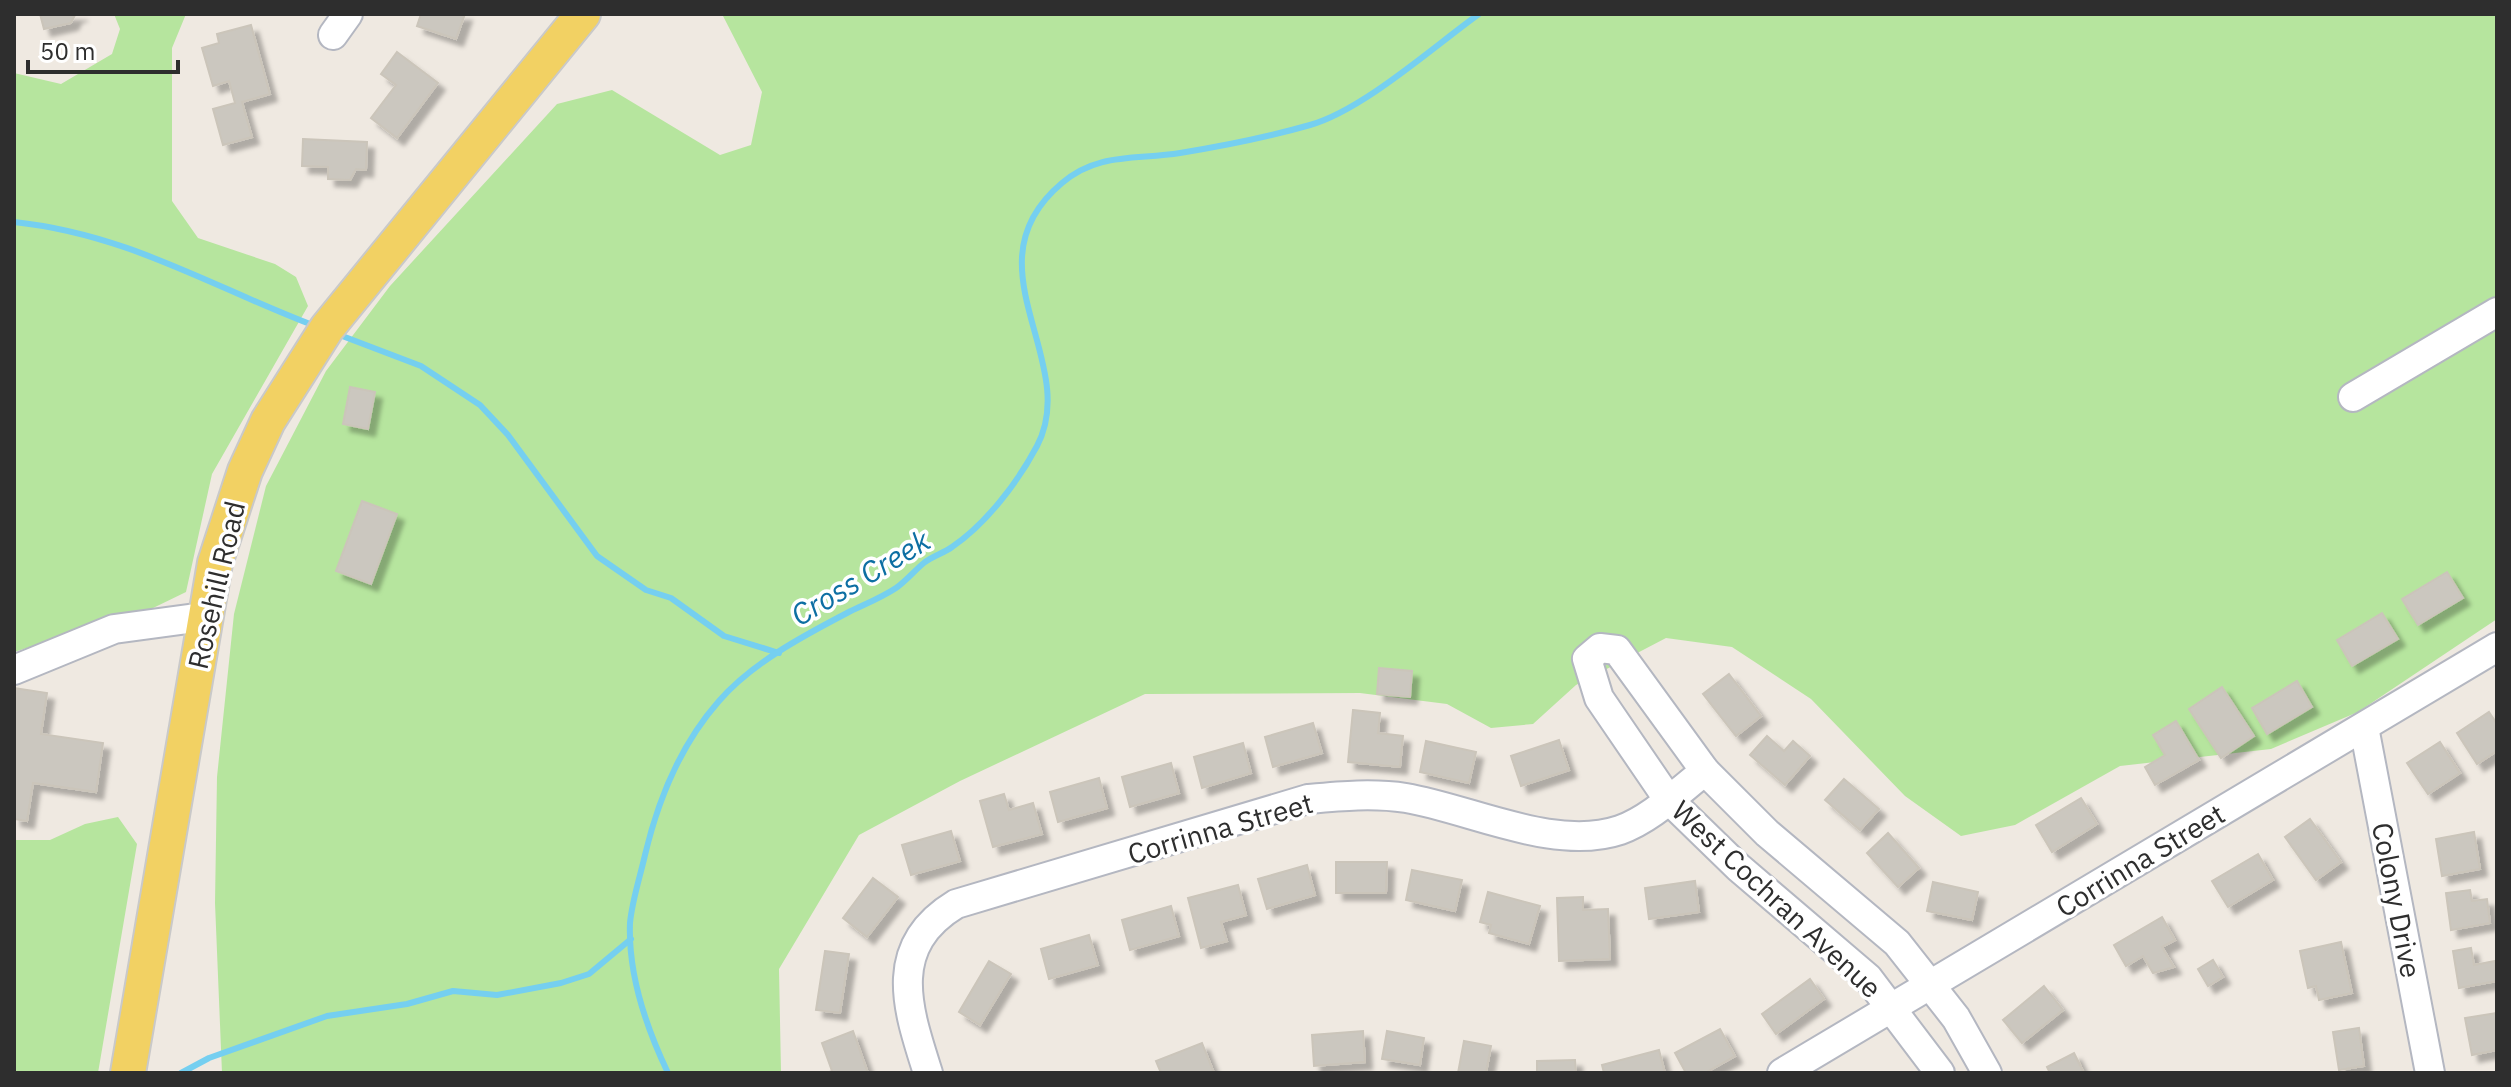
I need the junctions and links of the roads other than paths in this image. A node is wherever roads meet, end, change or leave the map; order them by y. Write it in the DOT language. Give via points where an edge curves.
graph roads {
  1 [pos="583,14"];
  2 [pos="2497,312"];
  3 [pos="2353,397"];
  4 [pos="203,617"];
  5 [pos="2497,647"];
  6 [pos="14,670"];
  7 [pos="2364,727"];
  8 [pos="1705,771"];
  9 [pos="1668,799"];
  10 [pos="1930,985"];
  11 [pos="1893,1007"];
  12 [pos="128,1073"];
  13 [pos="928,1073"];
  14 [pos="1782,1073"];
  15 [pos="1940,1073"];
  16 [pos="1987,1073"];
  17 [pos="2430,1073"];
  1 -- 4 [label="main road, Rosehill Road" via="295,373 245,471"];
  2 -- 3 [label="street"];
  4 -- 6 [label="street" via="114,629"];
  4 -- 12 [label="main road, Rosehill Road"];
  5 -- 7 [label="street, Corrinna Street"];
  7 -- 10 [label="street, Corrinna Street"];
  7 -- 17 [label="street, Colony Drive"];
  8 -- 9 [label="street, Corrinna Street"];
  8 -- 9 [label="street, West Cochran Avenue" via="1617,650 1600,648 1587,659 1599,698"];
  8 -- 10 [label="street, West Cochran Avenue" via="1767,833 1897,943"];
  9 -- 11 [label="street, West Cochran Avenue" via="1868,978"];
  9 -- 13 [label="street, Corrinna Street" via="1621,829 1567,837 1404,798 1308,799 956,904 925,931 908,969 908,1010"];
  10 -- 11 [label="street, Corrinna Street"];
  10 -- 16 [label="street, West Cochran Avenue"];
  11 -- 14 [label="street, Corrinna Street"];
  11 -- 15 [label="street, West Cochran Avenue"];
}
